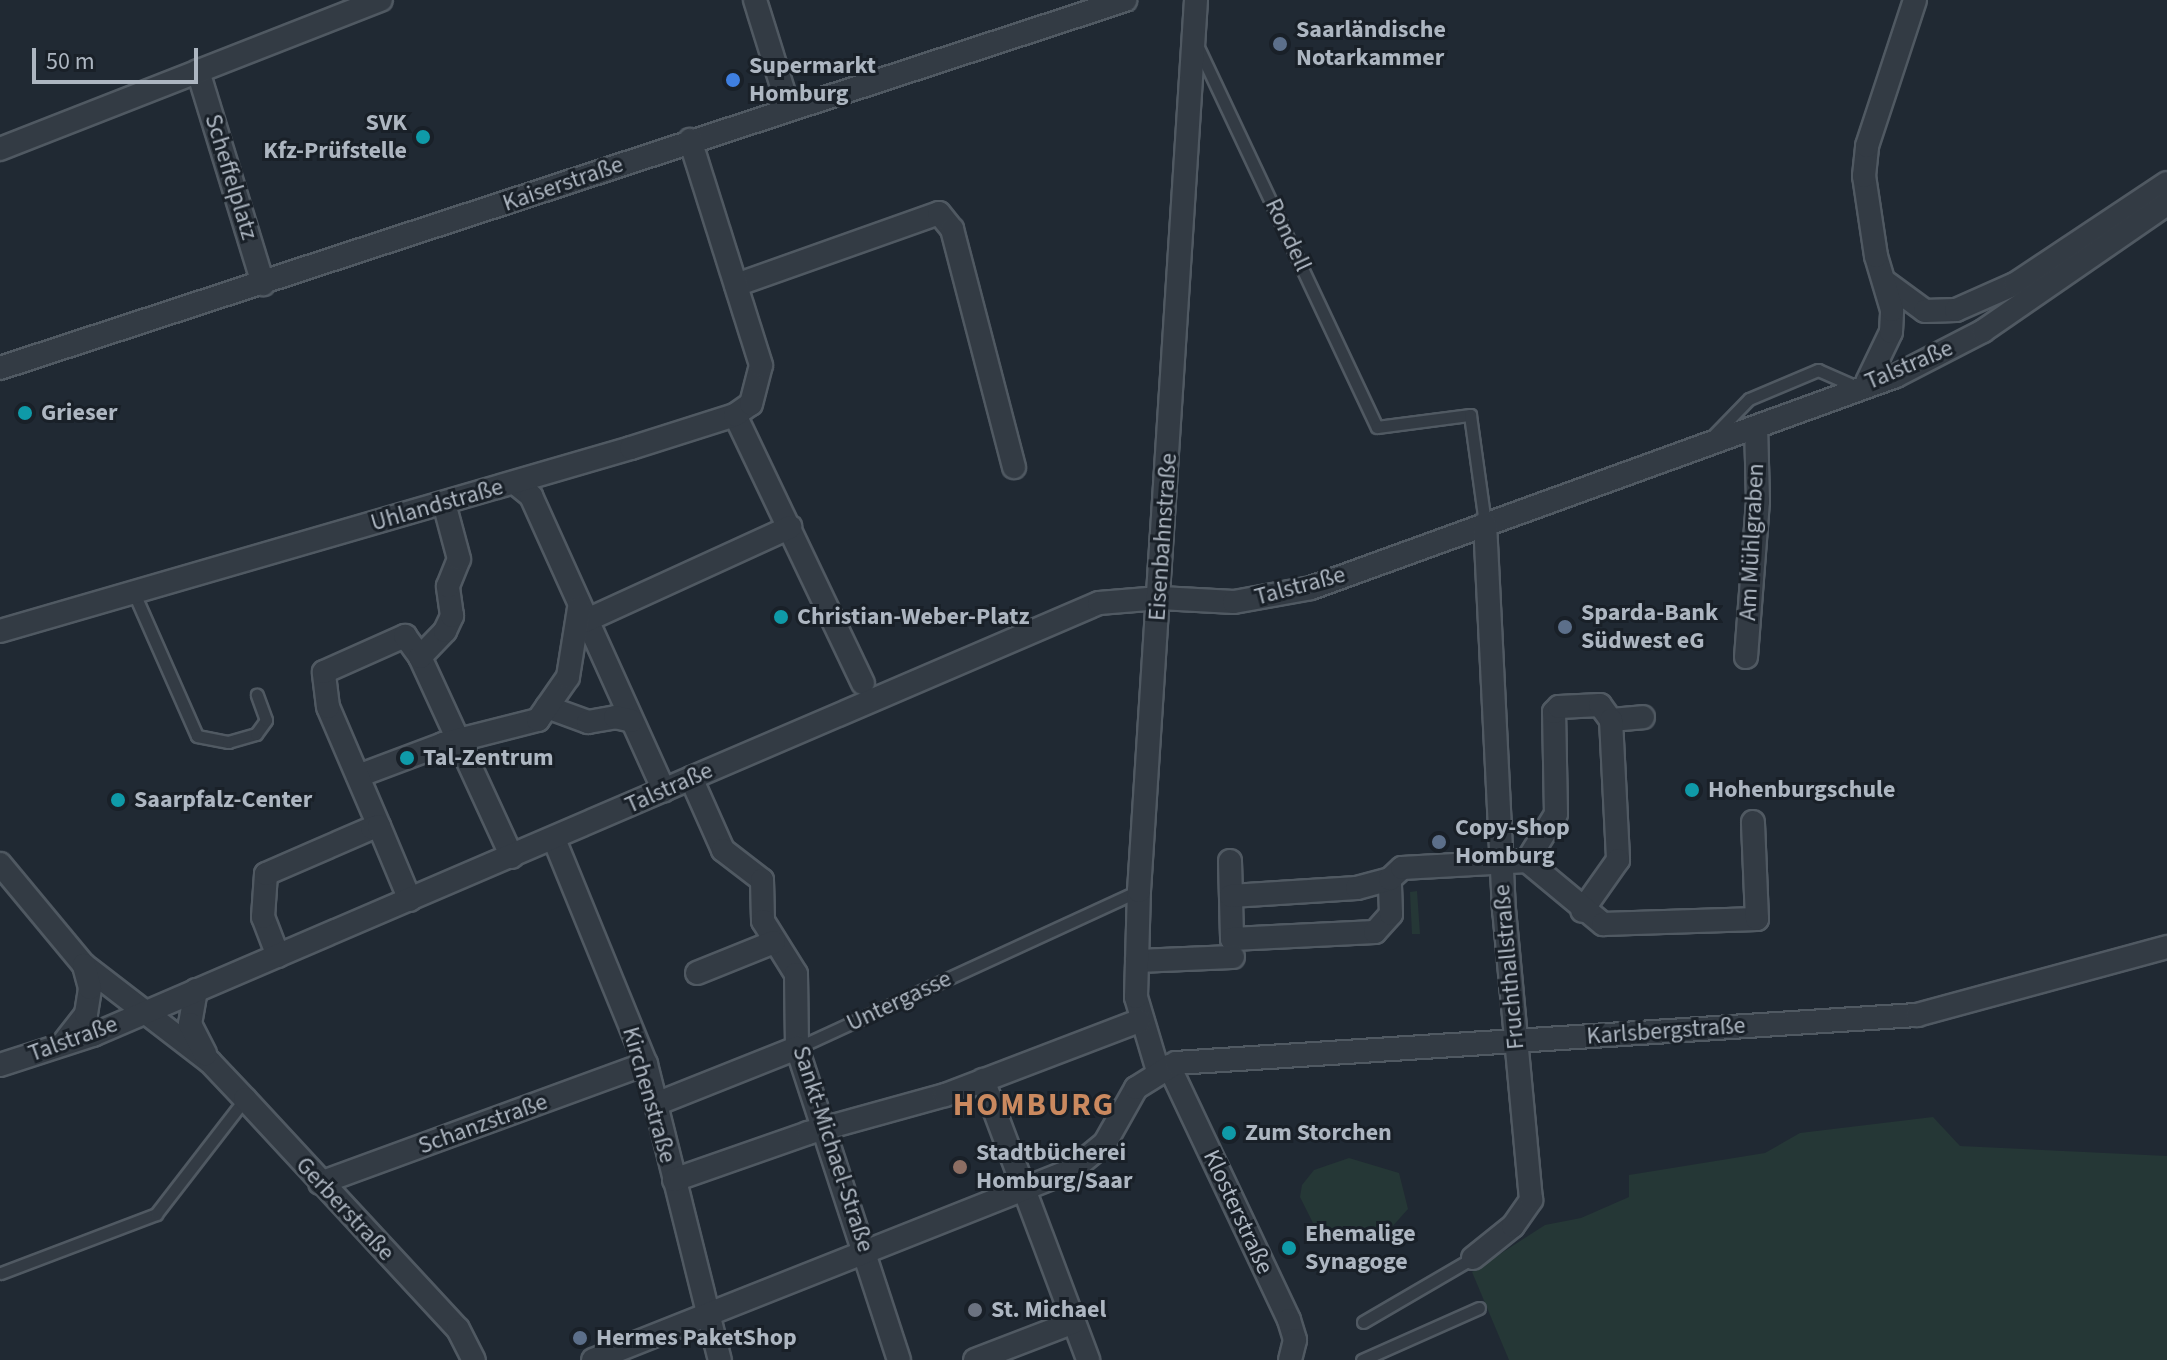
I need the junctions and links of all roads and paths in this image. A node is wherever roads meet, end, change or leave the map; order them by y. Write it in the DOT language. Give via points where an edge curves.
graph roads {
  1 [pos="381,0"];
  2 [pos="755,0"];
  3 [pos="1125,0"];
  4 [pos="1196,0"];
  5 [pos="1915,0"];
  6 [pos="1197,45"];
  7 [pos="198,71"];
  8 [pos="789,109"];
  9 [pos="690,140"];
  10 [pos="0,149"];
  11 [pos="2167,183"];
  12 [pos="2167,204"];
  13 [pos="1887,283"];
  14 [pos="263,284"];
  15 [pos="736,285"];
  16 [pos="0,368"];
  17 [pos="1862,385"];
  18 [pos="735,415"];
  19 [pos="1756,427"];
  20 [pos="1706,443"];
  21 [pos="1014,467"];
  22 [pos="515,483"];
  23 [pos="444,503"];
  24 [pos="1485,523"];
  25 [pos="790,527"];
  26 [pos="133,590"];
  27 [pos="1160,598"];
  28 [pos="582,614"];
  29 [pos="0,631"];
  30 [pos="420,657"];
  31 [pos="1746,657"];
  32 [pos="863,683"];
  33 [pos="257,695"];
  34 [pos="547,707"];
  35 [pos="1643,717"];
  36 [pos="1611,720"];
  37 [pos="632,721"];
  38 [pos="457,740"];
  39 [pos="358,776"];
  40 [pos="691,778"];
  41 [pos="664,790"];
  42 [pos="1753,822"];
  43 [pos="379,826"];
  44 [pos="554,839"];
  45 [pos="512,857"];
  46 [pos="1230,861"];
  47 [pos="1527,861"];
  48 [pos="1500,863"];
  49 [pos="0,864"];
  50 [pos="1390,879"];
  51 [pos="1139,891"];
  52 [pos="1231,896"];
  53 [pos="410,900"];
  54 [pos="1582,911"];
  55 [pos="774,942"];
  56 [pos="2167,947"];
  57 [pos="278,956"];
  58 [pos="1233,957"];
  59 [pos="1137,961"];
  60 [pos="84,965"];
  61 [pos="697,973"];
  62 [pos="196,990"];
  63 [pos="144,1012"];
  64 [pos="1139,1021"];
  65 [pos="1515,1040"];
  66 [pos="65,1041"];
  67 [pos="797,1048"];
  68 [pos="210,1062"];
  69 [pos="646,1064"];
  70 [pos="0,1065"];
  71 [pos="1164,1068"];
  72 [pos="983,1080"];
  73 [pos="245,1099"];
  74 [pos="656,1104"];
  75 [pos="823,1130"];
  76 [pos="674,1180"];
  77 [pos="320,1183"];
  78 [pos="1024,1192"];
  79 [pos="865,1251"];
  80 [pos="1473,1258"];
  81 [pos="1,1273"];
  82 [pos="1479,1308"];
  83 [pos="707,1311"];
  84 [pos="1074,1322"];
  85 [pos="1363,1322"];
  86 [pos="474,1360"];
  87 [pos="593,1360"];
  88 [pos="720,1360"];
  89 [pos="899,1360"];
  90 [pos="975,1360"];
  91 [pos="1088,1360"];
  92 [pos="1290,1360"];
  93 [pos="1362,1360"];
  1 -- 7 [label="street"];
  2 -- 8 [label="street"];
  3 -- 8 [label="street, Kaiserstraße"];
  4 -- 6 [label="street, Eisenbahnstraße"];
  5 -- 13 [label="street" via="1867,146 1868,219"];
  6 -- 24 [label="lane, Rondell" via="1377,427 1470,415"];
  6 -- 27 [label="street, Eisenbahnstraße"];
  7 -- 10 [label="street"];
  7 -- 14 [label="street, Scheffelplatz"];
  8 -- 9 [label="street, Kaiserstraße"];
  9 -- 14 [label="street, Kaiserstraße"];
  9 -- 15 [label="street"];
  11 -- 13 [label="street, Talstraße" via="2015,284 1956,310 1925,311"];
  12 -- 17 [label="street, Talstraße" via="1983,331 1909,370"];
  13 -- 17 [label="street" via="1891,332"];
  14 -- 16 [label="street, Kaiserstraße"];
  15 -- 18 [label="street" via="761,365 751,404"];
  15 -- 21 [label="street" via="939,213 952,229"];
  17 -- 19 [label="street, Talstraße"];
  17 -- 20 [label="lane" via="1818,370 1749,399"];
  18 -- 22 [label="street, Uhlandstraße"];
  18 -- 25 [label="street"];
  19 -- 20 [label="street, Talstraße"];
  19 -- 31 [label="street, Am Mühlgraben" via="1758,501"];
  20 -- 24 [label="street, Talstraße"];
  22 -- 23 [label="street, Uhlandstraße"];
  22 -- 28 [label="street" via="531,496"];
  23 -- 26 [label="street, Uhlandstraße"];
  23 -- 30 [label="street" via="459,559 448,586 452,616"];
  24 -- 27 [label="street, Talstraße" via="1311,588 1263,599"];
  24 -- 48 [label="street, Fruchthallstraße"];
  25 -- 28 [label="street"];
  25 -- 32 [label="street"];
  26 -- 29 [label="street, Uhlandstraße"];
  26 -- 33 [label="lane" via="197,736 228,742 256,734 266,720"];
  27 -- 40 [label="street, Talstraße" via="1099,603"];
  27 -- 51 [label="street, Eisenbahnstraße"];
  28 -- 34 [label="street" via="568,677"];
  28 -- 37 [label="street"];
  30 -- 38 [label="street"];
  30 -- 39 [label="street" via="405,636 324,672 328,707"];
  34 -- 37 [label="street" via="588,722 615,717"];
  34 -- 38 [label="street" via="538,720"];
  35 -- 36 [label="street"];
  36 -- 47 [label="street" via="1600,705 1559,707 1554,712 1556,814"];
  36 -- 54 [label="street" via="1618,860"];
  37 -- 41 [label="street"];
  38 -- 39 [label="street"];
  38 -- 45 [label="street"];
  39 -- 43 [label="street"];
  40 -- 41 [label="street, Talstraße"];
  40 -- 55 [label="street, Sankt-Michael-Straße" via="723,850 762,880 763,921"];
  41 -- 44 [label="street, Talstraße"];
  42 -- 54 [label="street" via="1757,919 1618,927"];
  43 -- 53 [label="street"];
  43 -- 57 [label="street" via="266,874 263,917"];
  44 -- 45 [label="street, Talstraße"];
  44 -- 69 [label="street, Kirchenstraße"];
  45 -- 53 [label="street, Talstraße"];
  46 -- 52 [label="street"];
  47 -- 48 [label="street"];
  47 -- 54 [label="street"];
  48 -- 50 [label="street" via="1402,868"];
  48 -- 65 [label="street, Fruchthallstraße"];
  49 -- 60 [label="street, Gerberstraße"];
  50 -- 52 [label="street" via="1357,888"];
  50 -- 52 [label="street" via="1391,914 1375,932 1232,939"];
  51 -- 59 [label="street, Eisenbahnstraße"];
  51 -- 67 [label="lane, Untergasse"];
  53 -- 57 [label="street, Talstraße"];
  55 -- 61 [label="street"];
  55 -- 67 [label="street, Sankt-Michael-Straße" via="796,974"];
  56 -- 65 [label="street, Karlsbergstraße" via="1917,1015"];
  57 -- 62 [label="street, Talstraße"];
  58 -- 59 [label="street"];
  59 -- 64 [label="street, Eisenbahnstraße"];
  60 -- 63 [label="street, Gerberstraße"];
  60 -- 66 [label="street" via="90,988 86,1014"];
  62 -- 63 [label="street, Talstraße"];
  62 -- 68 [label="street, Gerberstraße" via="190,1024"];
  63 -- 66 [label="street, Talstraße"];
  63 -- 68 [label="street, Gerberstraße"];
  64 -- 71 [label="street, Eisenbahnstraße"];
  64 -- 72 [label="street"];
  65 -- 71 [label="street, Karlsbergstraße" via="1196,1060"];
  65 -- 80 [label="street, Fruchthallstraße" via="1531,1200 1513,1226"];
  66 -- 70 [label="street, Talstraße"];
  67 -- 74 [label="street, Untergasse"];
  67 -- 75 [label="street, Sankt-Michael-Straße"];
  68 -- 73 [label="street, Gerberstraße"];
  69 -- 74 [label="street, Kirchenstraße"];
  69 -- 77 [label="street, Schanzstraße"];
  71 -- 78 [label="street" via="1136,1088 1095,1153"];
  71 -- 92 [label="street, Klosterstraße" via="1289,1320 1295,1340"];
  72 -- 75 [label="street"];
  72 -- 78 [label="street"];
  73 -- 77 [label="street, Gerberstraße"];
  73 -- 81 [label="lane" via="156,1214"];
  74 -- 76 [label="street, Kirchenstraße"];
  75 -- 76 [label="street"];
  75 -- 79 [label="street, Sankt-Michael-Straße"];
  76 -- 83 [label="street, Kirchenstraße"];
  77 -- 86 [label="street, Gerberstraße" via="458,1329"];
  78 -- 79 [label="street"];
  78 -- 84 [label="street"];
  79 -- 83 [label="street"];
  79 -- 89 [label="street, Sankt-Michael-Straße"];
  80 -- 85 [label="lane, Fruchthallstraße"];
  82 -- 93 [label="lane"];
  83 -- 87 [label="street"];
  83 -- 88 [label="street, Kirchenstraße"];
  84 -- 90 [label="street"];
  84 -- 91 [label="street"];
}
